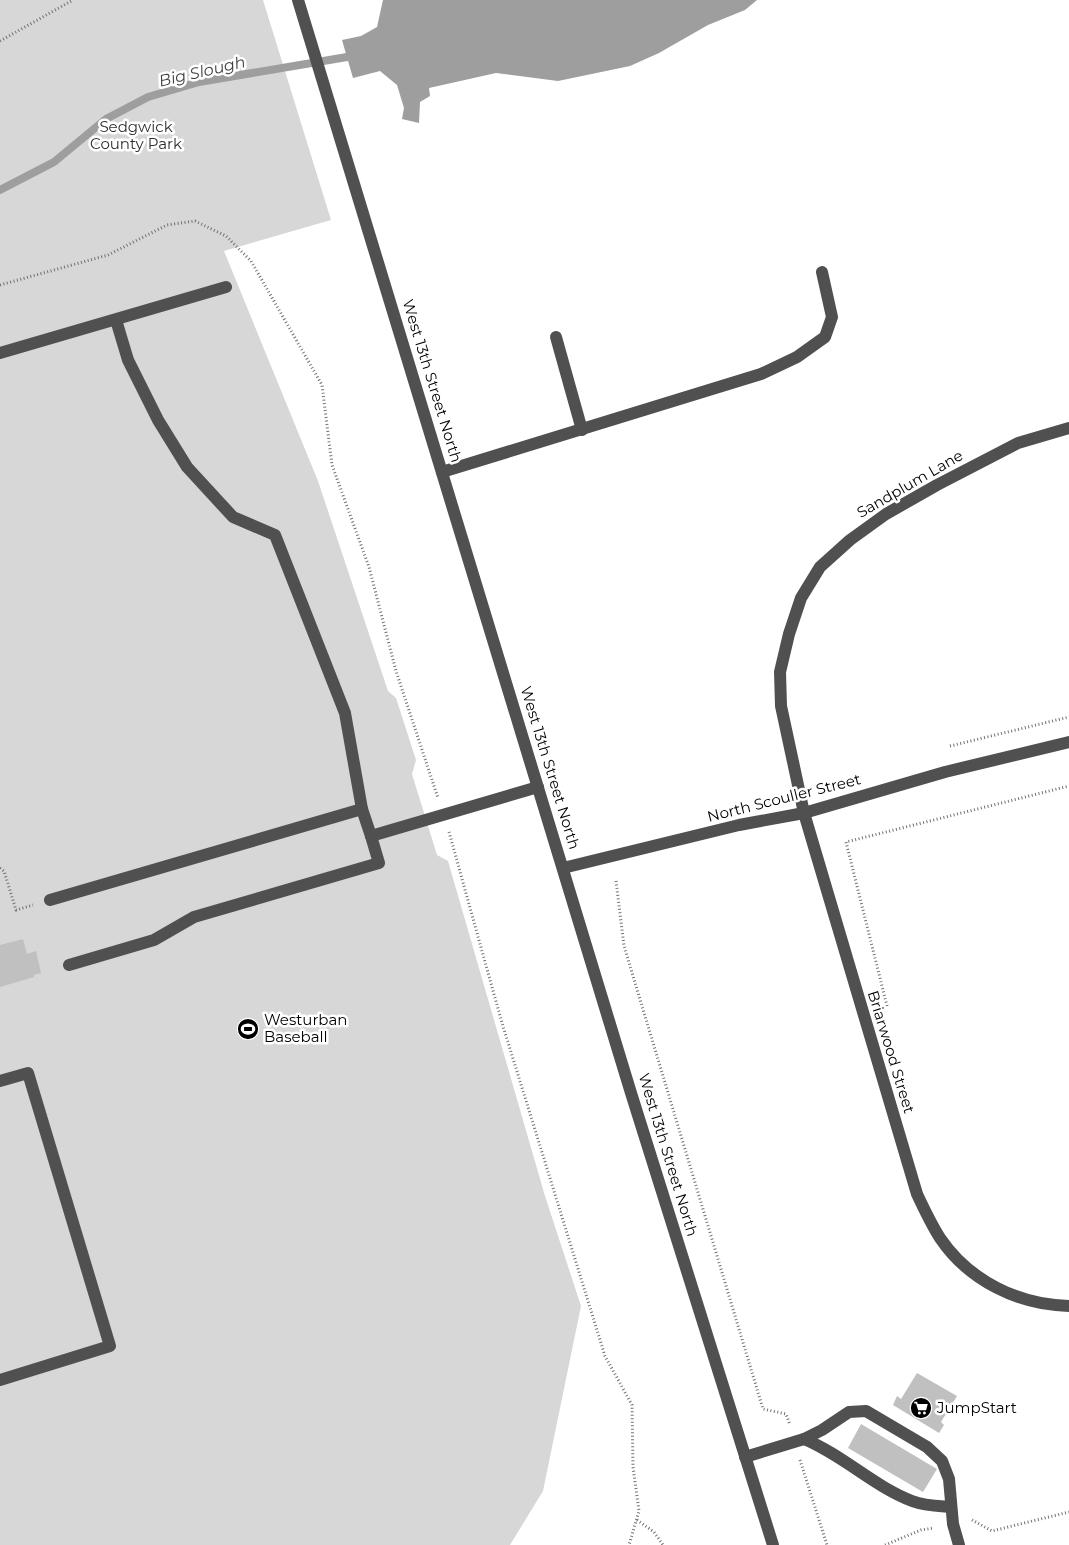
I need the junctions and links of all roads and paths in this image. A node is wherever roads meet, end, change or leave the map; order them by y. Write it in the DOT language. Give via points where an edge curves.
graph roads {
  1 [pos="73,0"];
  2 [pos="298,0"];
  3 [pos="0,41"];
  4 [pos="822,272"];
  5 [pos="0,286"];
  6 [pos="226,287"];
  7 [pos="116,320"];
  8 [pos="556,337"];
  9 [pos="0,353"];
  10 [pos="1069,428"];
  11 [pos="582,430"];
  12 [pos="442,472"];
  13 [pos="1069,718"];
  14 [pos="1069,742"];
  15 [pos="950,746"];
  16 [pos="1069,786"];
  17 [pos="538,787"];
  18 [pos="362,809"];
  19 [pos="804,813"];
  20 [pos="444,815"];
  21 [pos="371,836"];
  22 [pos="0,868"];
  23 [pos="563,868"];
  24 [pos="616,881"];
  25 [pos="50,900"];
  26 [pos="69,964"];
  27 [pos="887,1006"];
  28 [pos="0,1081"];
  29 [pos="1069,1306"];
  30 [pos="0,1380"];
  31 [pos="799,1440"];
  32 [pos="746,1457"];
  33 [pos="951,1507"];
  34 [pos="1069,1512"];
  35 [pos="636,1520"];
  36 [pos="953,1524"];
  37 [pos="628,1545"];
  38 [pos="663,1545"];
  39 [pos="773,1545"];
  40 [pos="827,1545"];
  41 [pos="885,1545"];
  42 [pos="959,1545"];
  1 -- 3 [label="path"];
  2 -- 12 [label="street, West 13th Street North"];
  4 -- 11 [label="street" via="832,317 825,336 797,357 761,374"];
  5 -- 20 [label="path" via="108,255 166,225 196,221 226,236 251,262 322,385 332,465 369,567 396,671"];
  6 -- 7 [label="street"];
  7 -- 9 [label="street"];
  7 -- 18 [label="street" via="128,360 158,420 187,467 233,517 275,535 345,713"];
  8 -- 11 [label="street"];
  10 -- 19 [label="street, Sandplum Lane" via="1018,443 936,485 886,514 820,567 802,598 788,634 780,672 781,706"];
  11 -- 12 [label="street"];
  12 -- 17 [label="street, West 13th Street North"];
  13 -- 15 [label="path"];
  14 -- 19 [label="street, North Scouller Street" via="945,772"];
  16 -- 27 [label="path" via="846,842"];
  17 -- 20 [label="street"];
  17 -- 23 [label="street, West 13th Street North"];
  18 -- 21 [label="street"];
  18 -- 25 [label="street"];
  19 -- 23 [label="street, North Scouller Street"];
  19 -- 29 [label="street, Briarwood Street" via="926,1216 960,1262 984,1281 1035,1303"];
  20 -- 21 [label="street"];
  20 -- 35 [label="path" via="502,1023 605,1356 632,1405 633,1468 639,1512"];
  21 -- 26 [label="street" via="379,863 194,916 154,940"];
  22 -- 25 [label="path" via="4,871 16,910"];
  23 -- 32 [label="street, West 13th Street North"];
  24 -- 31 [label="path" via="624,946 763,1409 786,1414"];
  28 -- 30 [label="street" via="28,1073 110,1346"];
  31 -- 32 [label="street"];
  31 -- 33 [label="street" via="818,1444 887,1490 914,1502"];
  31 -- 33 [label="street" via="822,1430 849,1412 866,1411 927,1446 942,1462 949,1478"];
  31 -- 40 [label="path"];
  32 -- 39 [label="street, West 13th Street North"];
  33 -- 36 [label="street"];
  34 -- 36 [label="path" via="992,1531 973,1520"];
  35 -- 37 [label="path"];
  35 -- 38 [label="path" via="654,1532"];
  36 -- 41 [label="path" via="921,1530"];
  36 -- 42 [label="street"];
}
